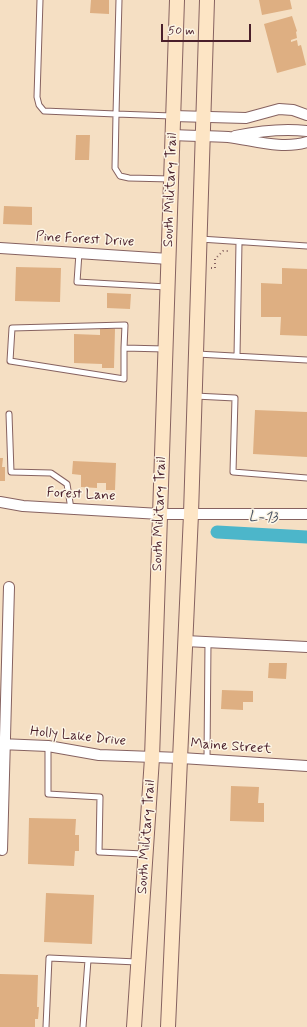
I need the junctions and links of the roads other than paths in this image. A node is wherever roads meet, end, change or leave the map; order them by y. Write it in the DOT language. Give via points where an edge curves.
graph roads {
  1 [pos="40,0"];
  2 [pos="119,0"];
  3 [pos="177,0"];
  4 [pos="207,0"];
  5 [pos="116,114"];
  6 [pos="307,115"];
  7 [pos="173,116"];
  8 [pos="203,118"];
  9 [pos="306,128"];
  10 [pos="173,135"];
  11 [pos="202,137"];
  12 [pos="227,137"];
  13 [pos="307,142"];
  14 [pos="171,178"];
  15 [pos="199,239"];
  16 [pos="240,242"];
  17 [pos="307,246"];
  18 [pos="0,248"];
  19 [pos="79,253"];
  20 [pos="169,259"];
  21 [pos="168,287"];
  22 [pos="124,348"];
  23 [pos="166,349"];
  24 [pos="196,354"];
  25 [pos="237,356"];
  26 [pos="307,360"];
  27 [pos="195,396"];
  28 [pos="9,414"];
  29 [pos="307,478"];
  30 [pos="0,502"];
  31 [pos="71,509"];
  32 [pos="160,514"];
  33 [pos="191,514"];
  34 [pos="307,514"];
  35 [pos="9,587"];
  36 [pos="185,640"];
  37 [pos="208,642"];
  38 [pos="307,647"];
  39 [pos="3,744"];
  40 [pos="48,746"];
  41 [pos="152,758"];
  42 [pos="181,758"];
  43 [pos="207,759"];
  44 [pos="307,766"];
  45 [pos="2,850"];
  46 [pos="146,854"];
  47 [pos="88,960"];
  48 [pos="138,962"];
  49 [pos="46,1027"];
  50 [pos="84,1027"];
  51 [pos="134,1027"];
  52 [pos="168,1027"];
  1 -- 5 [label="lane" via="37,97 39,105 44,111"];
  2 -- 5 [label="lane"];
  3 -- 7 [label="main road, South Military Trail"];
  4 -- 8 [label="main road, South Military Trail"];
  5 -- 7 [label="lane"];
  5 -- 14 [label="lane" via="115,168 120,176"];
  6 -- 8 [label="street" via="294,110 279,109 246,118"];
  7 -- 8 [label="street"];
  7 -- 10 [label="main road, South Military Trail"];
  8 -- 11 [label="main road, South Military Trail"];
  9 -- 12 [label="street" via="267,130"];
  10 -- 11 [label="street"];
  10 -- 14 [label="main road, South Military Trail"];
  11 -- 12 [label="street"];
  11 -- 15 [label="main road, South Military Trail"];
  12 -- 13 [label="street" via="273,144 298,145"];
  14 -- 20 [label="main road, South Military Trail"];
  15 -- 16 [label="lane"];
  15 -- 24 [label="main road, South Military Trail"];
  16 -- 17 [label="lane"];
  16 -- 25 [label="lane"];
  18 -- 19 [label="street, Pine Forest Drive"];
  19 -- 20 [label="street, Pine Forest Drive"];
  19 -- 21 [label="lane" via="77,282"];
  20 -- 21 [label="main road, South Military Trail"];
  21 -- 23 [label="main road, South Military Trail"];
  22 -- 22 [label="lane" via="125,325 12,328 10,361 124,379"];
  22 -- 23 [label="lane"];
  23 -- 32 [label="main road, South Military Trail"];
  24 -- 25 [label="lane"];
  24 -- 27 [label="main road, South Military Trail"];
  25 -- 26 [label="lane"];
  27 -- 29 [label="lane" via="235,398 233,472"];
  27 -- 33 [label="main road, South Military Trail"];
  28 -- 31 [label="lane" via="11,472 52,473 66,484"];
  30 -- 31 [label="street, Forest Lane"];
  31 -- 32 [label="street, Forest Lane"];
  32 -- 33 [label="street, Forest Lane"];
  32 -- 41 [label="main road, South Military Trail"];
  33 -- 34 [label="street, Forest Lane"];
  33 -- 36 [label="main road, South Military Trail"];
  35 -- 39 [label="street"];
  36 -- 37 [label="street"];
  36 -- 42 [label="main road, South Military Trail"];
  37 -- 38 [label="street"];
  37 -- 43 [label="lane"];
  39 -- 40 [label="street, Holly Lake Drive"];
  39 -- 45 [label="street"];
  40 -- 41 [label="street, Holly Lake Drive" via="99,755"];
  40 -- 46 [label="lane" via="48,794 100,797 99,852"];
  41 -- 42 [label="street, Maine Street"];
  41 -- 46 [label="main road, South Military Trail"];
  42 -- 43 [label="street, Maine Street"];
  42 -- 52 [label="main road, South Military Trail"];
  43 -- 44 [label="street, Maine Street"];
  46 -- 48 [label="main road, South Military Trail"];
  47 -- 48 [label="lane"];
  47 -- 49 [label="lane" via="49,958"];
  47 -- 50 [label="lane"];
  48 -- 51 [label="main road, South Military Trail"];
}
